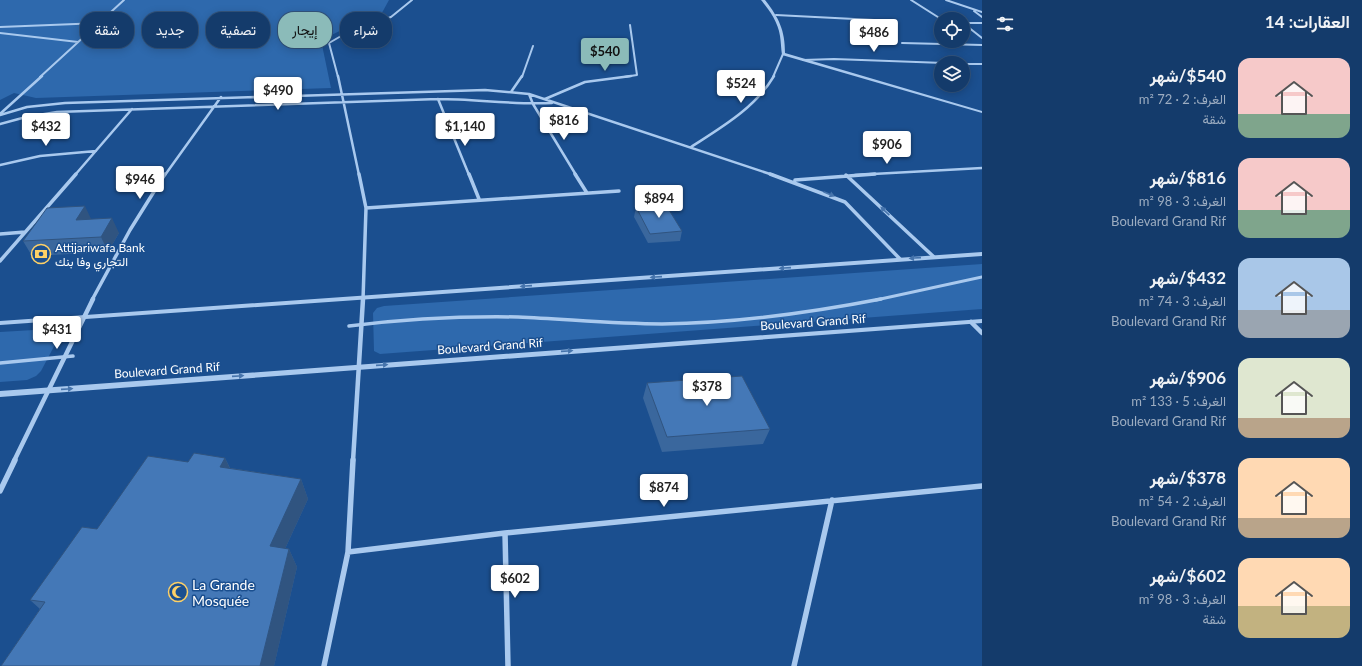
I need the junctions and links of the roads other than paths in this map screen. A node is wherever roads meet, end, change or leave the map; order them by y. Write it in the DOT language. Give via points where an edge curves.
graph roads {
  1 [pos="124,0"];
  2 [pos="412,0"];
  3 [pos="762,0"];
  4 [pos="911,0"];
  5 [pos="946,0"];
  6 [pos="969,8"];
  7 [pos="112,12"];
  8 [pos="982,12"];
  9 [pos="776,15"];
  10 [pos="934,15"];
  11 [pos="982,17"];
  12 [pos="874,20"];
  13 [pos="970,23"];
  14 [pos="982,23"];
  15 [pos="80,24"];
  16 [pos="630,25"];
  17 [pos="0,27"];
  18 [pos="970,29"];
  19 [pos="0,33"];
  20 [pos="982,38"];
  21 [pos="78,42"];
  22 [pos="902,43"];
  23 [pos="982,45"];
  24 [pos="533,46"];
  25 [pos="783,54"];
  26 [pos="803,60"];
  27 [pos="934,63"];
  28 [pos="970,64"];
  29 [pos="982,64"];
  30 [pos="510,92"];
  31 [pos="343,93"];
  32 [pos="530,94"];
  33 [pos="221,97"];
  34 [pos="545,99"];
  35 [pos="438,100"];
  36 [pos="344,101"];
  37 [pos="554,102"];
  38 [pos="533,104"];
  39 [pos="215,106"];
  40 [pos="132,109"];
  41 [pos="982,112"];
  42 [pos="0,114"];
  43 [pos="0,124"];
  44 [pos="691,147"];
  45 [pos="96,151"];
  46 [pos="0,165"];
  47 [pos="982,168"];
  48 [pos="846,175"];
  49 [pos="793,180"];
  50 [pos="619,191"];
  51 [pos="587,193"];
  52 [pos="479,199"];
  53 [pos="366,208"];
  54 [pos="25,232"];
  55 [pos="0,234"];
  56 [pos="982,254"];
  57 [pos="934,257"];
  58 [pos="900,259"];
  59 [pos="0,261"];
  60 [pos="982,277"];
  61 [pos="363,298"];
  62 [pos="82,317"];
  63 [pos="982,321"];
  64 [pos="971,322"];
  65 [pos="0,323"];
  66 [pos="362,324"];
  67 [pos="349,326"];
  68 [pos="982,333"];
  69 [pos="73,356"];
  70 [pos="62,357"];
  71 [pos="0,363"];
  72 [pos="359,366"];
  73 [pos="47,390"];
  74 [pos="0,394"];
  75 [pos="982,486"];
  76 [pos="0,491"];
  77 [pos="832,500"];
  78 [pos="504,533"];
  79 [pos="348,552"];
  80 [pos="324,666"];
  81 [pos="508,666"];
  82 [pos="794,666"];
  1 -- 7 [label="street"];
  2 -- 31 [label="street" via="400,12 386,20 336,37 328,43"];
  3 -- 9 [label="street"];
  4 -- 10 [label="street"];
  5 -- 6 [label="street"];
  6 -- 8 [label="street"];
  6 -- 11 [label="street"];
  9 -- 12 [label="street"];
  9 -- 25 [label="street" via="781,26"];
  13 -- 14 [label="street"];
  15 -- 17 [label="street"];
  16 -- 34 [label="street" via="637,75 585,82"];
  18 -- 20 [label="street"];
  19 -- 21 [label="street"];
  21 -- 42 [label="street"];
  22 -- 23 [label="street"];
  24 -- 30 [label="street" via="523,75"];
  25 -- 26 [label="street"];
  25 -- 44 [label="street" via="778,70 766,90 743,112"];
  26 -- 27 [label="street"];
  26 -- 41 [label="street"];
  28 -- 29 [label="street"];
  30 -- 31 [label="street" via="479,90"];
  30 -- 32 [label="street"];
  31 -- 33 [label="street"];
  31 -- 36 [label="street"];
  32 -- 34 [label="street"];
  32 -- 38 [label="street"];
  33 -- 39 [label="street"];
  33 -- 42 [label="street" via="45,104"];
  34 -- 37 [label="street"];
  35 -- 36 [label="street"];
  35 -- 38 [label="street" via="467,99"];
  35 -- 52 [label="street"];
  36 -- 39 [label="street"];
  36 -- 53 [label="street"];
  37 -- 38 [label="street"];
  37 -- 44 [label="street"];
  38 -- 51 [label="street"];
  39 -- 40 [label="street"];
  39 -- 62 [label="street" via="152,193"];
  40 -- 43 [label="street" via="57,112"];
  40 -- 45 [label="street"];
  44 -- 49 [label="street"];
  45 -- 46 [label="street" via="40,156"];
  45 -- 54 [label="street"];
  47 -- 48 [label="street"];
  48 -- 49 [label="street"];
  57 -- 48 [label="street, one-way"];
  49 -- 58 [label="street, one-way" via="845,202"];
  50 -- 51 [label="street"];
  51 -- 52 [label="street"];
  52 -- 53 [label="street"];
  53 -- 61 [label="street"];
  54 -- 55 [label="street"];
  54 -- 59 [label="street"];
  56 -- 57 [label="street"];
  57 -- 58 [label="street, one-way"];
  58 -- 61 [label="street, one-way"];
  60 -- 66 [label="street" via="885,298 758,318 635,324 492,317"];
  61 -- 62 [label="street"];
  61 -- 66 [label="street"];
  62 -- 65 [label="street"];
  62 -- 70 [label="street"];
  63 -- 64 [label="street, Boulevard Grand Rif"];
  64 -- 68 [label="street"];
  72 -- 64 [label="street, Boulevard Grand Rif, one-way"];
  66 -- 67 [label="street"];
  66 -- 72 [label="street"];
  69 -- 70 [label="street"];
  70 -- 71 [label="street"];
  70 -- 73 [label="street"];
  73 -- 72 [label="street, Boulevard Grand Rif, one-way"];
  72 -- 79 [label="street"];
  73 -- 74 [label="street, Boulevard Grand Rif"];
  73 -- 76 [label="street"];
  75 -- 77 [label="street"];
  77 -- 78 [label="street"];
  77 -- 82 [label="street"];
  78 -- 79 [label="street"];
  78 -- 81 [label="street"];
  79 -- 80 [label="street"];
}
